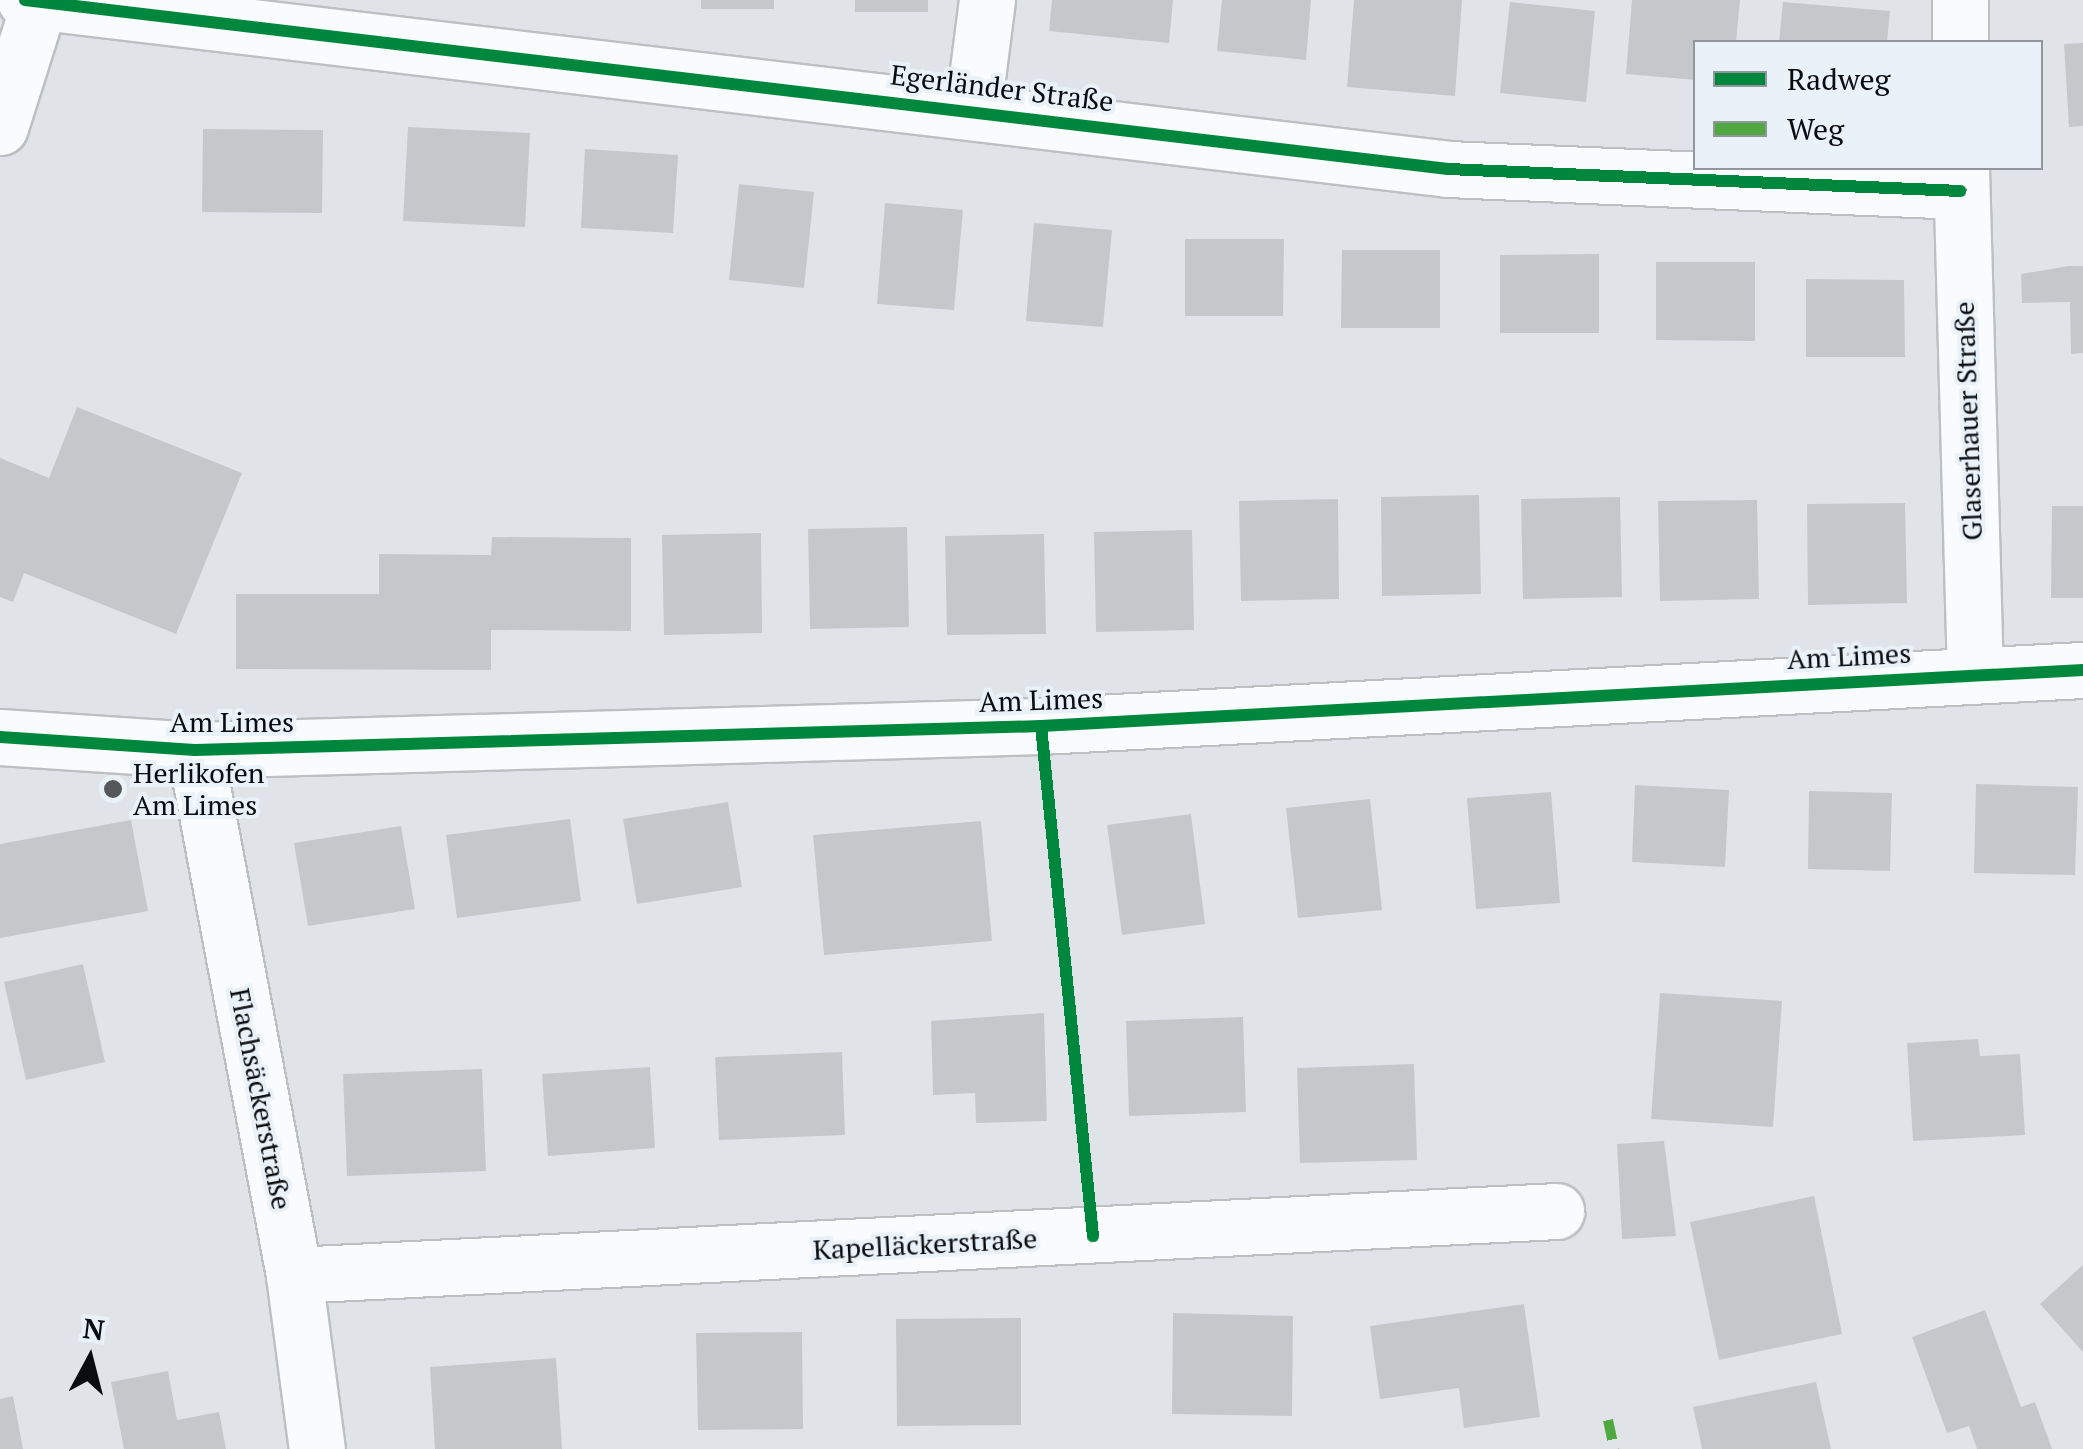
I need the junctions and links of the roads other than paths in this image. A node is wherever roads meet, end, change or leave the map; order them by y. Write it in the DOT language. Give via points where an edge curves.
graph roads {
  1 [pos="25,0"];
  2 [pos="987,0"];
  3 [pos="1960,0"];
  4 [pos="40,1"];
  5 [pos="1960,40"];
  6 [pos="973,109"];
  7 [pos="0,126"];
  8 [pos="1961,179"];
  9 [pos="2083,670"];
  10 [pos="1976,674"];
  11 [pos="0,737"];
  12 [pos="195,750"];
  13 [pos="1556,1211"];
  14 [pos="294,1275"];
  15 [pos="318,1449"];
  1 -- 4 [label="street, Egerländer Straße"];
  2 -- 6 [label="street"];
  3 -- 5 [label="street"];
  4 -- 6 [label="street, Egerländer Straße"];
  4 -- 7 [label="street"];
  6 -- 8 [label="street, Egerländer Straße" via="1448,169"];
  8 -- 10 [label="street, Glaserhauer Straße"];
  9 -- 10 [label="street, Am Limes"];
  10 -- 12 [label="street, Am Limes" via="1042,726"];
  11 -- 12 [label="street, Am Limes"];
  12 -- 14 [label="street, Flachsäckerstraße"];
  13 -- 14 [label="street, Kapelläckerstraße"];
  14 -- 15 [label="street, Flachsäckerstraße"];
}
